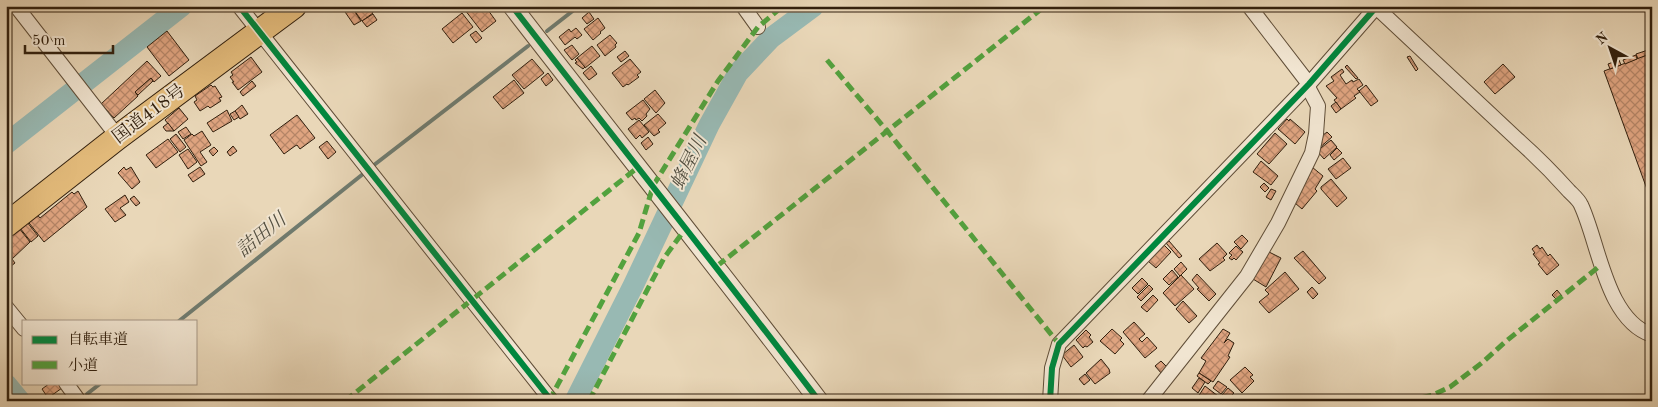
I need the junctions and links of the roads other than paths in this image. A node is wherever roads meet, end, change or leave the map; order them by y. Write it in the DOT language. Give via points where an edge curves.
graph roads {
  1 [pos="16,6"];
  2 [pos="240,6"];
  3 [pos="294,6"];
  4 [pos="512,6"];
  5 [pos="743,6"];
  6 [pos="1249,6"];
  7 [pos="1376,7"];
  8 [pos="758,27"];
  9 [pos="260,31"];
  10 [pos="1309,84"];
  11 [pos="118,137"];
  12 [pos="6,225"];
  13 [pos="6,307"];
  14 [pos="22,327"];
  15 [pos="1652,335"];
  16 [pos="67,384"];
  17 [pos="550,399"];
  18 [pos="80,401"];
  19 [pos="819,401"];
  20 [pos="1050,401"];
  21 [pos="1148,401"];
  1 -- 11 [label="street"];
  2 -- 9 [label="street"];
  3 -- 9 [label="highway, 国道418号"];
  4 -- 19 [label="street"];
  5 -- 8 [label="street"];
  6 -- 10 [label="street"];
  7 -- 10 [label="street"];
  7 -- 15 [label="street" via="1552,171 1580,204 1601,265 1620,306 1634,325"];
  9 -- 11 [label="highway, 国道418号"];
  9 -- 17 [label="street"];
  10 -- 20 [label="street" via="1059,344 1052,368"];
  10 -- 21 [label="street" via="1318,106 1312,152 1278,223 1247,276"];
  11 -- 12 [label="highway, 国道418号"];
  13 -- 14 [label="street"];
  16 -- 18 [label="street"];
}
